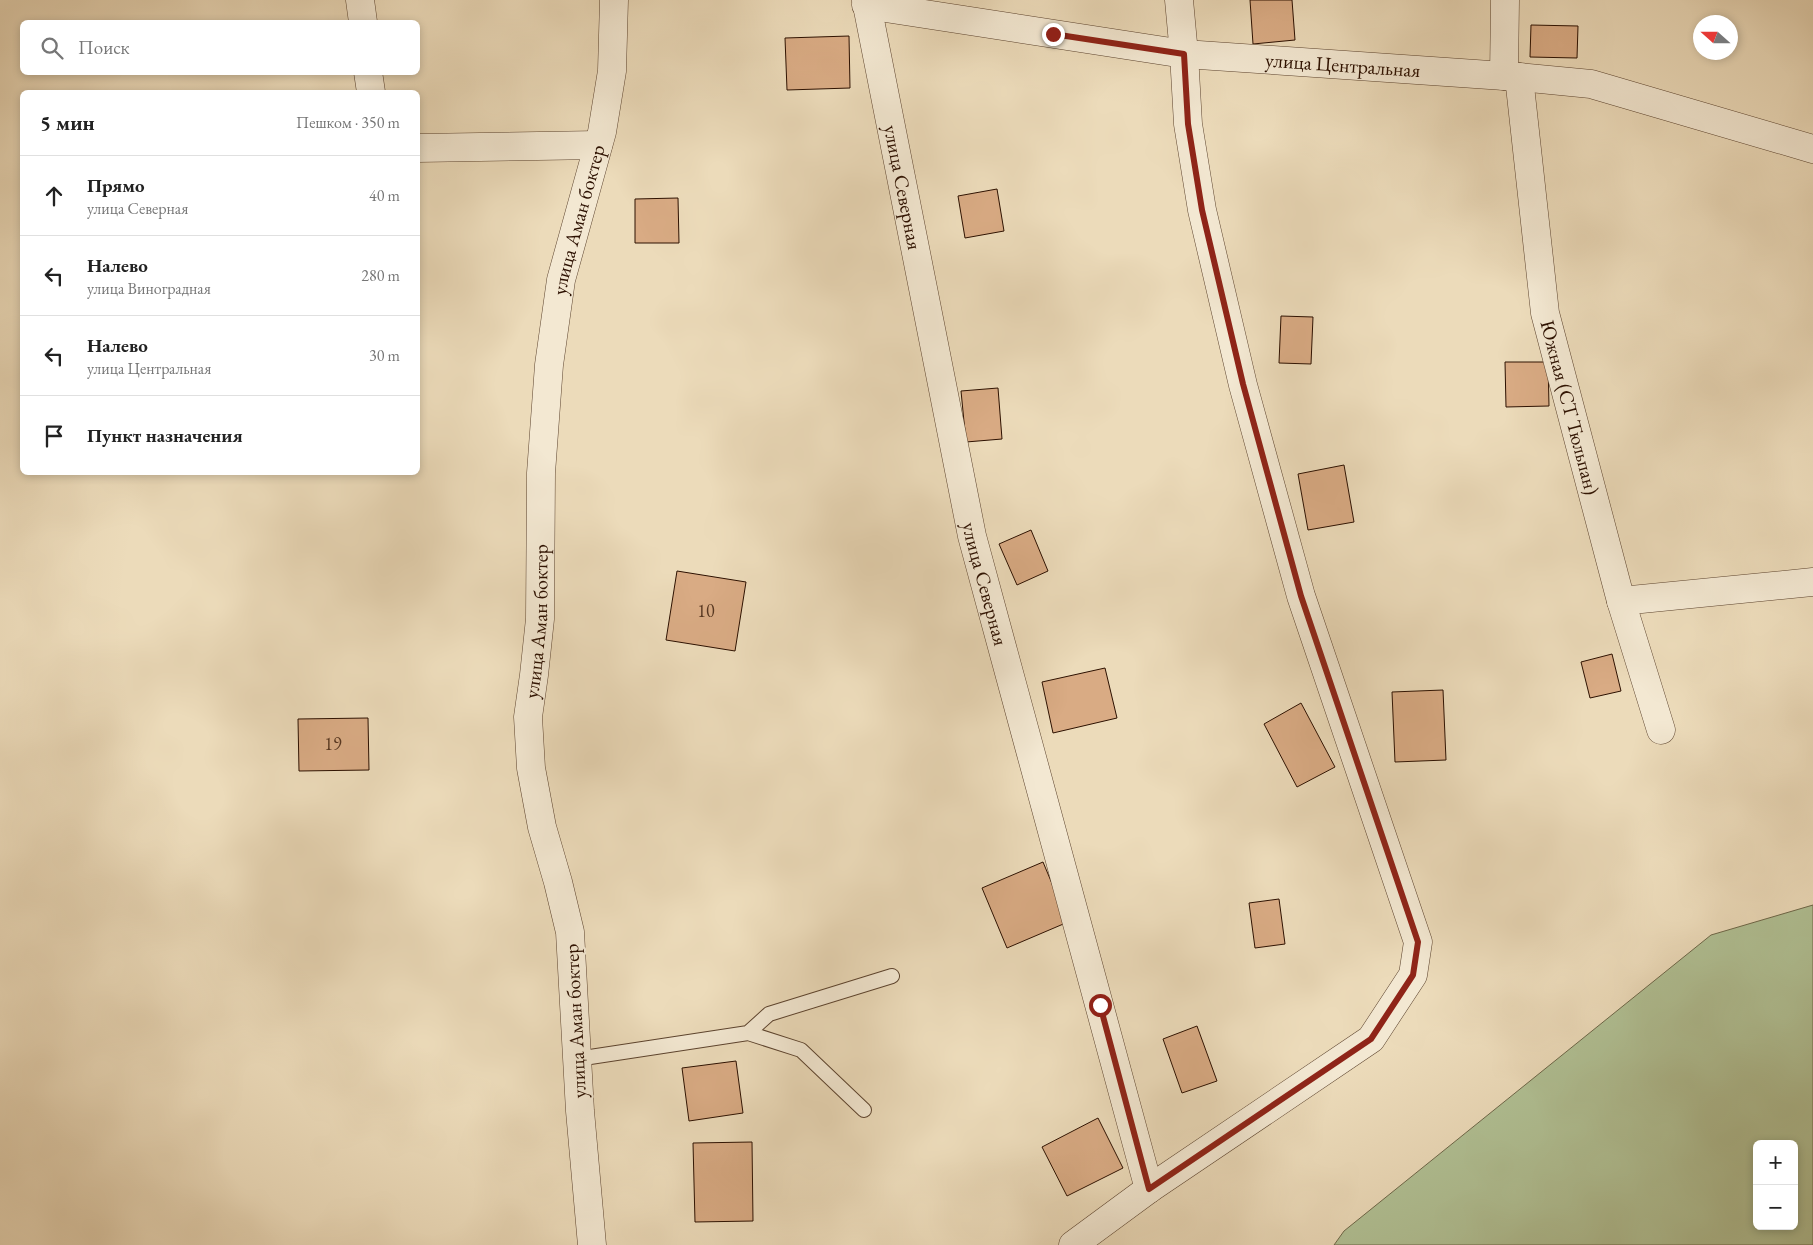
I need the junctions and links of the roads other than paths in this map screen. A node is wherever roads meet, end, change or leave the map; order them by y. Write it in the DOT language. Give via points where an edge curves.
graph roads {
  1 [pos="360,0"];
  2 [pos="614,0"];
  3 [pos="1178,0"];
  4 [pos="1505,0"];
  5 [pos="866,3"];
  6 [pos="363,20"];
  7 [pos="1184,54"];
  8 [pos="368,75"];
  9 [pos="1512,76"];
  10 [pos="370,90"];
  11 [pos="598,145"];
  12 [pos="420,148"];
  13 [pos="1813,149"];
  14 [pos="1813,582"];
  15 [pos="1621,602"];
  16 [pos="1661,730"];
  17 [pos="892,976"];
  18 [pos="748,1033"];
  19 [pos="577,1058"];
  20 [pos="864,1110"];
  21 [pos="1149,1189"];
  22 [pos="592,1245"];
  23 [pos="1072,1245"];
  1 -- 6 [label="street"];
  2 -- 11 [label="street, улица Аман боктер" via="612,71"];
  3 -- 7 [label="street"];
  4 -- 9 [label="street, Южная (СТ Тюльпан)"];
  5 -- 7 [label="street, улица Центральная"];
  5 -- 21 [label="street, улица Северная" via="972,536"];
  7 -- 9 [label="street, улица Центральная"];
  7 -- 21 [label="street" via="1188,124 1202,210 1243,384 1301,596 1418,942 1413,975 1371,1039"];
  8 -- 10 [label="street"];
  9 -- 13 [label="street, улица Центральная" via="1590,84"];
  9 -- 15 [label="street, Южная (СТ Тюльпан)" via="1545,313"];
  11 -- 12 [label="street"];
  11 -- 19 [label="street, улица Аман боктер" via="561,280 549,365 541,473 540,619 528,717 542,827 570,932"];
  14 -- 15 [label="street"];
  15 -- 16 [label="street, Южная (СТ Тюльпан)"];
  17 -- 18 [label="lane" via="769,1014"];
  18 -- 19 [label="lane"];
  18 -- 20 [label="lane" via="801,1050"];
  19 -- 22 [label="street, улица Аман боктер"];
  21 -- 23 [label="street"];
}
